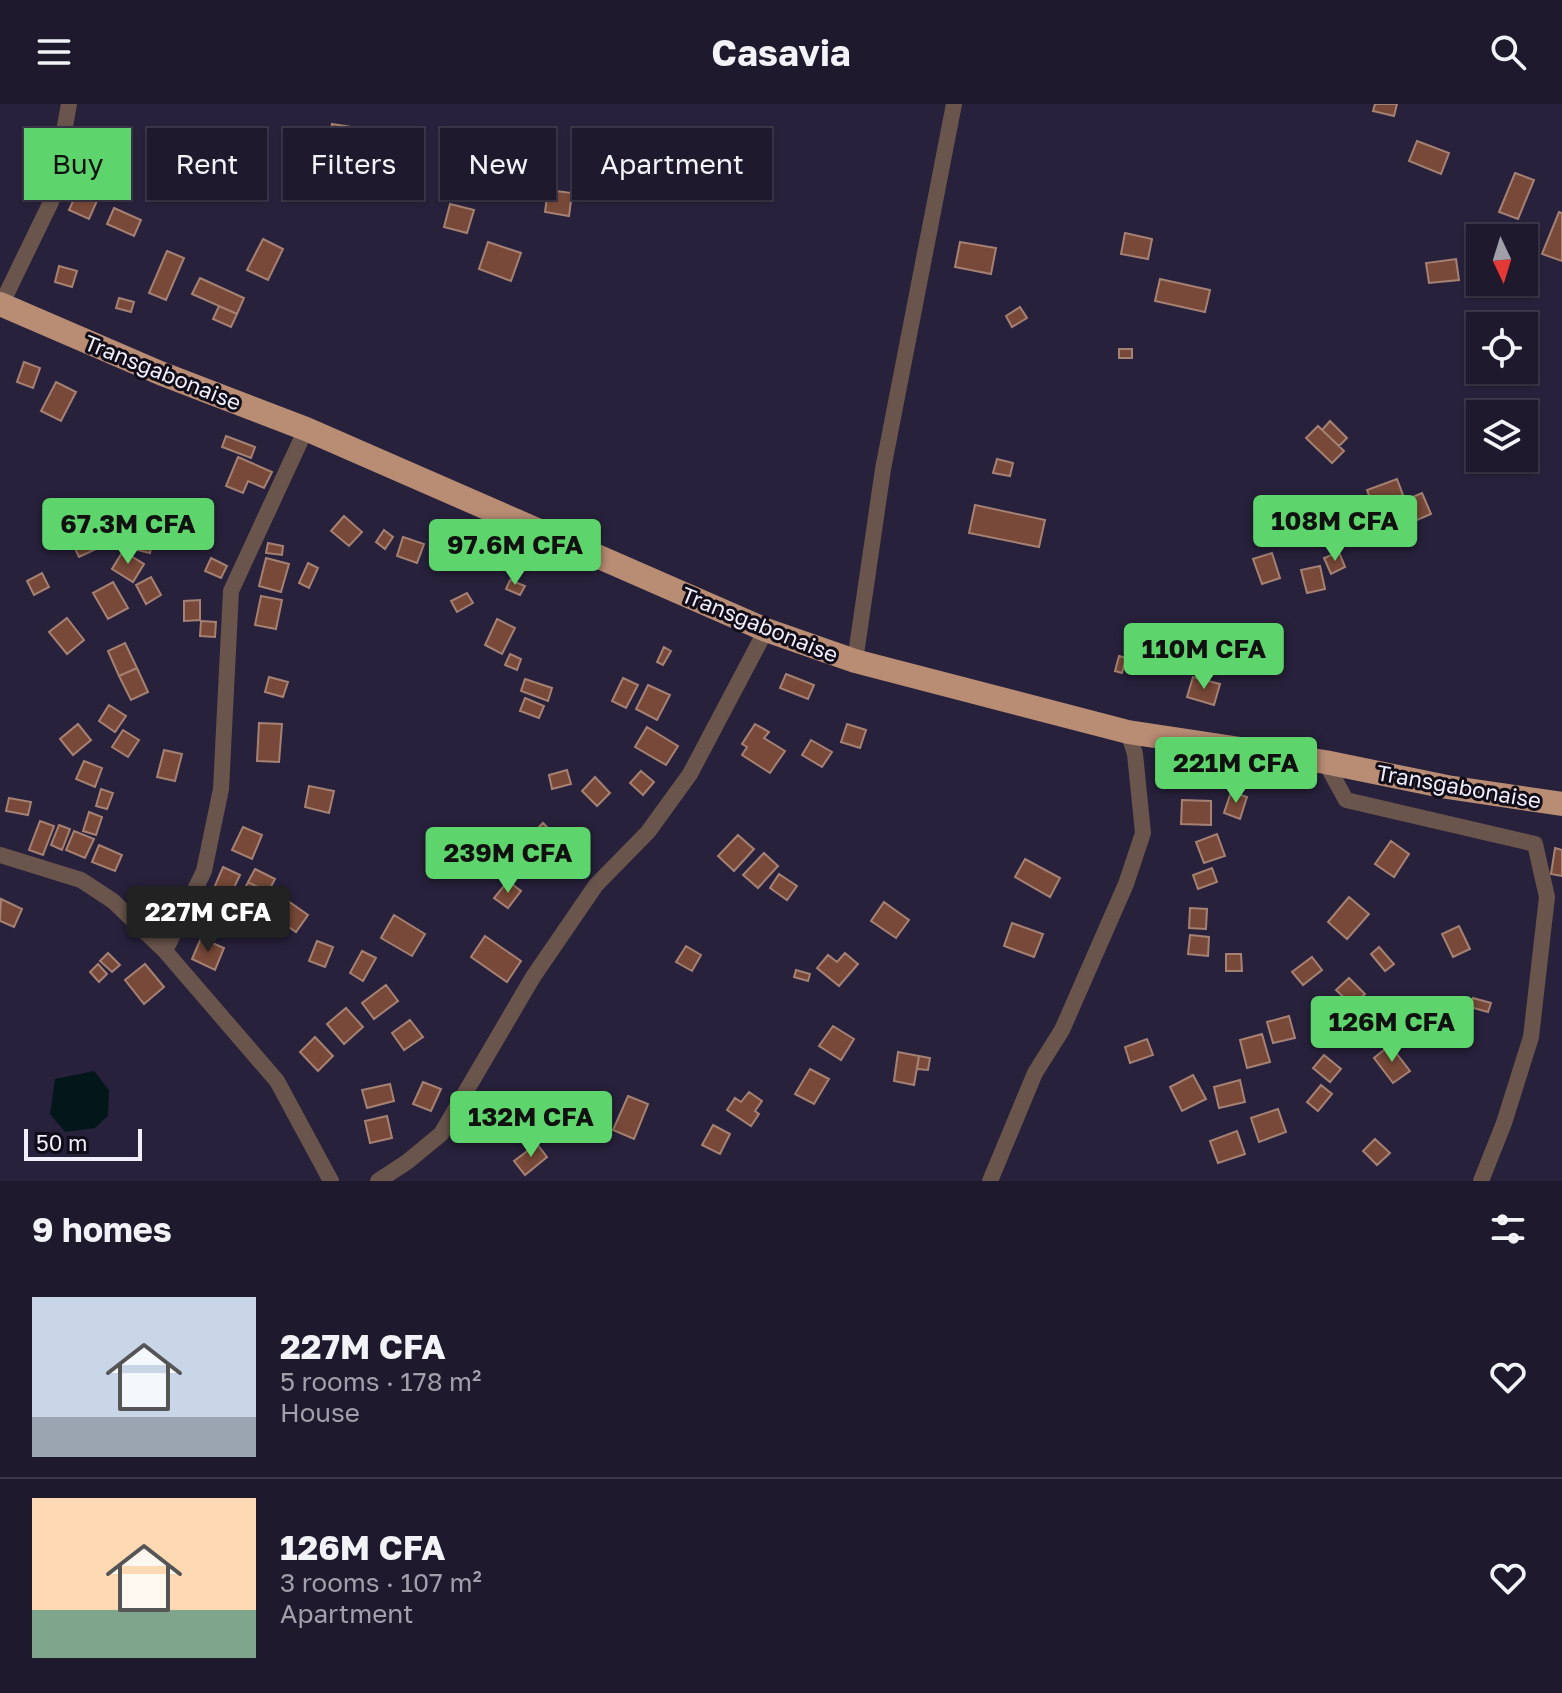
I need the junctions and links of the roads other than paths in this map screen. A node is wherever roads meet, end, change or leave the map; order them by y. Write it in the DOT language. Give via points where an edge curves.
graph roads {
  1 [pos="69,104"];
  2 [pos="954,104"];
  3 [pos="1,305"];
  4 [pos="306,429"];
  5 [pos="766,630"];
  6 [pos="855,661"];
  7 [pos="1128,732"];
  8 [pos="1325,762"];
  9 [pos="1562,804"];
  10 [pos="0,855"];
  11 [pos="165,951"];
  12 [pos="331,1181"];
  13 [pos="378,1181"];
  14 [pos="990,1181"];
  15 [pos="1481,1181"];
  1 -- 3 [label="street" via="51,202"];
  2 -- 6 [label="street" via="883,469"];
  3 -- 4 [label="highway, Transgabonaise"];
  4 -- 5 [label="highway, Transgabonaise"];
  4 -- 11 [label="street" via="231,591 221,789 204,871"];
  5 -- 6 [label="highway, Transgabonaise"];
  5 -- 13 [label="street" via="690,774 648,832 587,898 533,977 441,1134"];
  6 -- 7 [label="highway, Transgabonaise"];
  7 -- 8 [label="highway, Transgabonaise"];
  7 -- 14 [label="street" via="1143,833 1062,1030 1035,1073"];
  8 -- 9 [label="highway, Transgabonaise"];
  8 -- 15 [label="street" via="1346,800 1535,844 1547,897 1531,1037"];
  10 -- 11 [label="street" via="81,880 113,901"];
  11 -- 12 [label="street" via="277,1081"];
}
